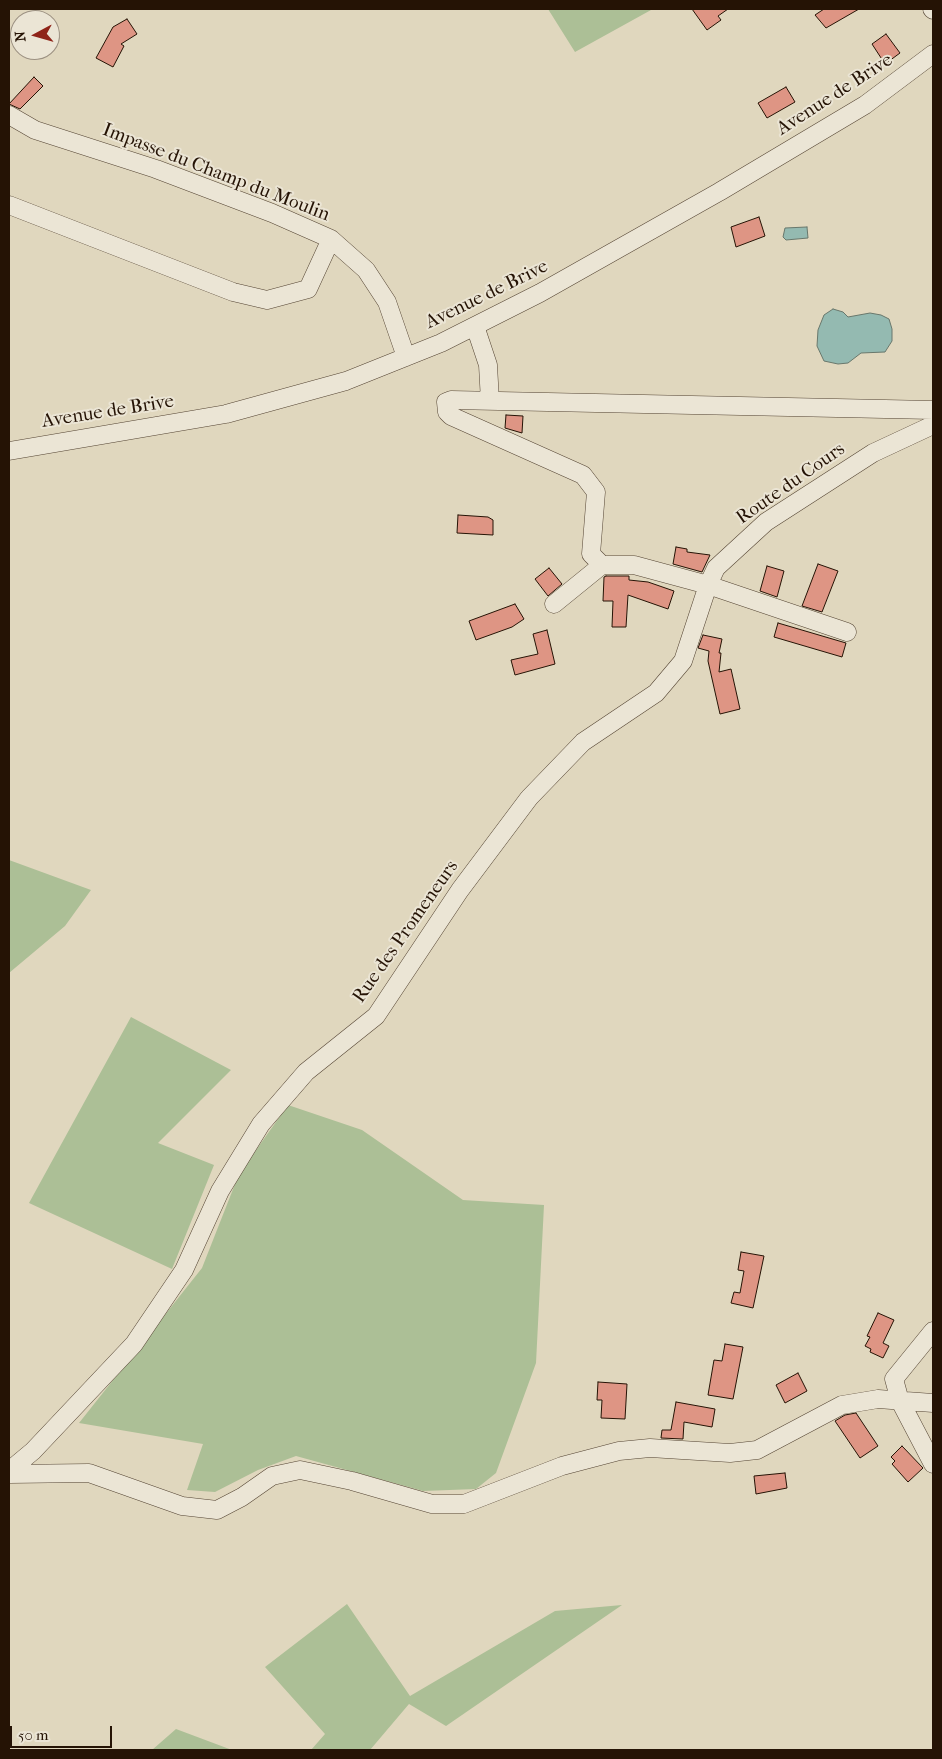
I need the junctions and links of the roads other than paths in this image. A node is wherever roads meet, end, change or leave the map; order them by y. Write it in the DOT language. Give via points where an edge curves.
graph roads {
  1 [pos="933,54"];
  2 [pos="9,115"];
  3 [pos="9,205"];
  4 [pos="331,239"];
  5 [pos="475,326"];
  6 [pos="406,357"];
  7 [pos="490,400"];
  8 [pos="933,410"];
  9 [pos="933,424"];
  10 [pos="9,451"];
  11 [pos="602,565"];
  12 [pos="708,585"];
  13 [pos="554,604"];
  14 [pos="847,632"];
  15 [pos="933,1331"];
  16 [pos="900,1401"];
  17 [pos="933,1403"];
  18 [pos="933,1464"];
  19 [pos="9,1473"];
  1 -- 5 [label="street, Avenue de Brive" via="865,105 820,133 617,252"];
  2 -- 4 [label="street, Impasse du Champ du Moulin" via="35,130 156,169"];
  3 -- 4 [label="street" via="233,292 267,300 308,289"];
  4 -- 6 [label="street, Impasse du Champ du Moulin" via="366,270 387,302"];
  5 -- 6 [label="street, Avenue de Brive"];
  5 -- 7 [label="street" via="488,365"];
  6 -- 10 [label="street, Avenue de Brive" via="346,380 226,414"];
  7 -- 8 [label="street"];
  7 -- 11 [label="street" via="451,400 445,406 451,416 583,475 596,492 591,554"];
  9 -- 12 [label="street, Route du Cours" via="873,453 766,522 716,568"];
  11 -- 12 [label="street" via="634,565"];
  11 -- 13 [label="street"];
  12 -- 14 [label="street"];
  12 -- 19 [label="street, Rue des Promeneurs" via="683,661 656,693 583,742 529,798 460,890 376,1016 306,1072 260,1124 220,1191 184,1270 134,1344"];
  15 -- 16 [label="street" via="894,1379"];
  16 -- 17 [label="street"];
  16 -- 18 [label="street"];
  16 -- 19 [label="street" via="878,1399 842,1404 757,1450 730,1453 650,1448 619,1451 562,1466 464,1504 432,1504 300,1470 272,1476 217,1510 182,1506 89,1473"];
}
